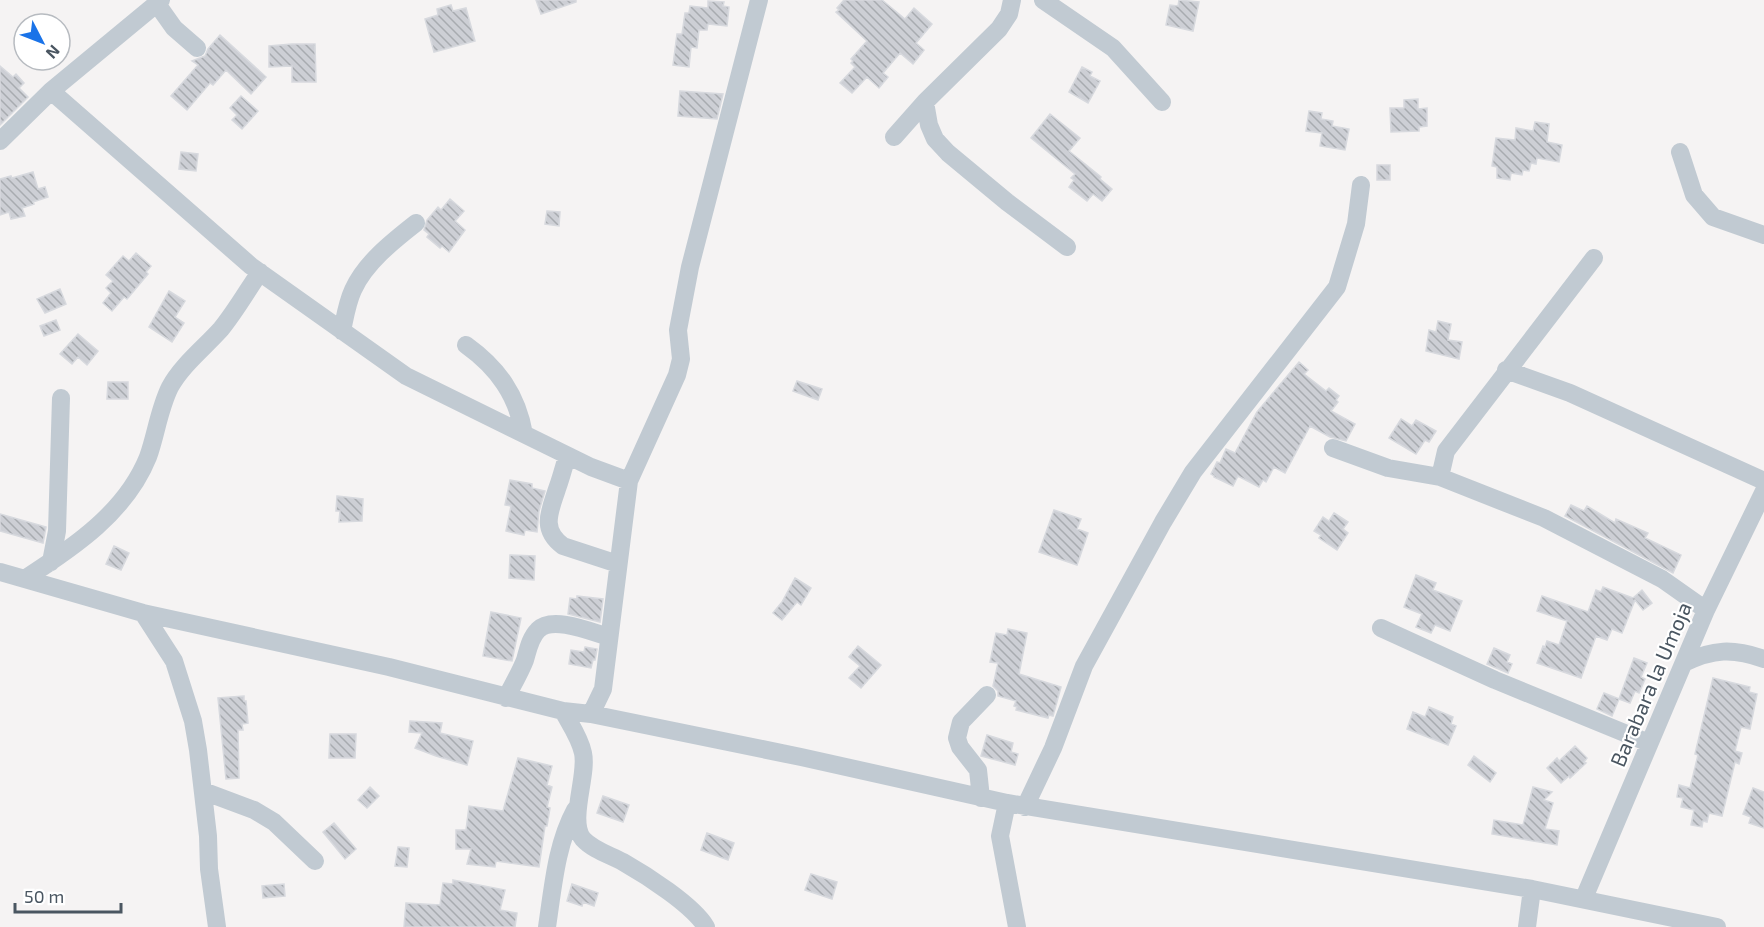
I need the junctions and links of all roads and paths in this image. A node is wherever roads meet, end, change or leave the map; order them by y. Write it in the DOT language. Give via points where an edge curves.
graph roads {
  1 [pos="759,0"];
  2 [pos="1012,0"];
  3 [pos="1043,0"];
  4 [pos="159,2"];
  5 [pos="197,48"];
  6 [pos="51,91"];
  7 [pos="926,102"];
  8 [pos="1162,102"];
  9 [pos="894,137"];
  10 [pos="0,141"];
  11 [pos="1680,152"];
  12 [pos="1361,185"];
  13 [pos="417,223"];
  14 [pos="1764,235"];
  15 [pos="1067,247"];
  16 [pos="1594,258"];
  17 [pos="260,272"];
  18 [pos="342,331"];
  19 [pos="466,345"];
  20 [pos="1506,370"];
  21 [pos="62,398"];
  22 [pos="525,434"];
  23 [pos="1334,448"];
  24 [pos="567,456"];
  25 [pos="1440,477"];
  26 [pos="629,481"];
  27 [pos="1764,481"];
  28 [pos="1764,491"];
  29 [pos="51,562"];
  30 [pos="618,564"];
  31 [pos="0,572"];
  32 [pos="26,578"];
  33 [pos="1706,610"];
  34 [pos="143,613"];
  35 [pos="1382,628"];
  36 [pos="609,638"];
  37 [pos="1764,659"];
  38 [pos="1684,663"];
  39 [pos="987,695"];
  40 [pos="506,698"];
  41 [pos="563,711"];
  42 [pos="591,714"];
  43 [pos="1648,743"];
  44 [pos="203,791"];
  45 [pos="981,798"];
  46 [pos="579,803"];
  47 [pos="1007,804"];
  48 [pos="1025,807"];
  49 [pos="315,861"];
  50 [pos="1532,889"];
  51 [pos="1584,898"];
  52 [pos="218,927"];
  53 [pos="547,927"];
  54 [pos="705,927"];
  55 [pos="1017,927"];
  56 [pos="1527,927"];
  57 [pos="1717,927"];
  1 -- 26 [label="street" via="690,267 678,330 681,359 677,375"];
  2 -- 7 [label="street" via="999,29"];
  3 -- 8 [label="street" via="1113,48"];
  4 -- 5 [label="street" via="174,28"];
  4 -- 6 [label="street"];
  6 -- 10 [label="street"];
  6 -- 17 [label="street"];
  7 -- 9 [label="street"];
  7 -- 15 [label="street" via="928,125 948,153"];
  11 -- 14 [label="street" via="1694,195 1713,217"];
  12 -- 48 [label="street" via="1356,224 1337,287 1193,472 1162,522 1084,666"];
  13 -- 18 [label="street" via="366,270 353,289"];
  16 -- 20 [label="street"];
  17 -- 18 [label="street"];
  17 -- 29 [label="street" via="223,326 169,388 137,481 101,524"];
  18 -- 22 [label="street" via="406,376"];
  19 -- 22 [label="street" via="497,372 517,408"];
  20 -- 25 [label="street" via="1446,450"];
  20 -- 27 [label="street" via="1570,393"];
  21 -- 29 [label="street" via="57,531"];
  22 -- 24 [label="street"];
  23 -- 25 [label="street" via="1388,468"];
  24 -- 26 [label="street"];
  24 -- 30 [label="street" via="548,519 550,532 563,546"];
  25 -- 33 [label="street" via="1544,518 1662,579"];
  26 -- 30 [label="street"];
  28 -- 33 [label="street, Barabara la Umoja"];
  29 -- 32 [label="street"];
  30 -- 36 [label="street"];
  31 -- 32 [label="street"];
  32 -- 34 [label="street"];
  33 -- 38 [label="street, Barabara la Umoja"];
  34 -- 40 [label="street" via="389,667"];
  34 -- 44 [label="street" via="174,661 192,721"];
  35 -- 43 [label="street"];
  36 -- 40 [label="street" via="572,626 543,626 536,631"];
  36 -- 42 [label="street" via="603,690"];
  37 -- 38 [label="street" via="1730,651 1703,654"];
  38 -- 43 [label="street, Barabara la Umoja"];
  39 -- 45 [label="street" via="961,722 957,738 978,770"];
  40 -- 41 [label="street"];
  41 -- 42 [label="street"];
  41 -- 46 [label="street" via="583,752"];
  42 -- 45 [label="street"];
  43 -- 51 [label="street, Barabara la Umoja"];
  44 -- 49 [label="street" via="274,822"];
  44 -- 52 [label="street"];
  45 -- 47 [label="street"];
  46 -- 53 [label="street" via="565,833"];
  46 -- 54 [label="street" via="578,827 585,841 682,902"];
  47 -- 48 [label="street"];
  47 -- 55 [label="street" via="1000,836"];
  48 -- 50 [label="street"];
  50 -- 51 [label="street"];
  50 -- 56 [label="street"];
  51 -- 57 [label="street"];
}
